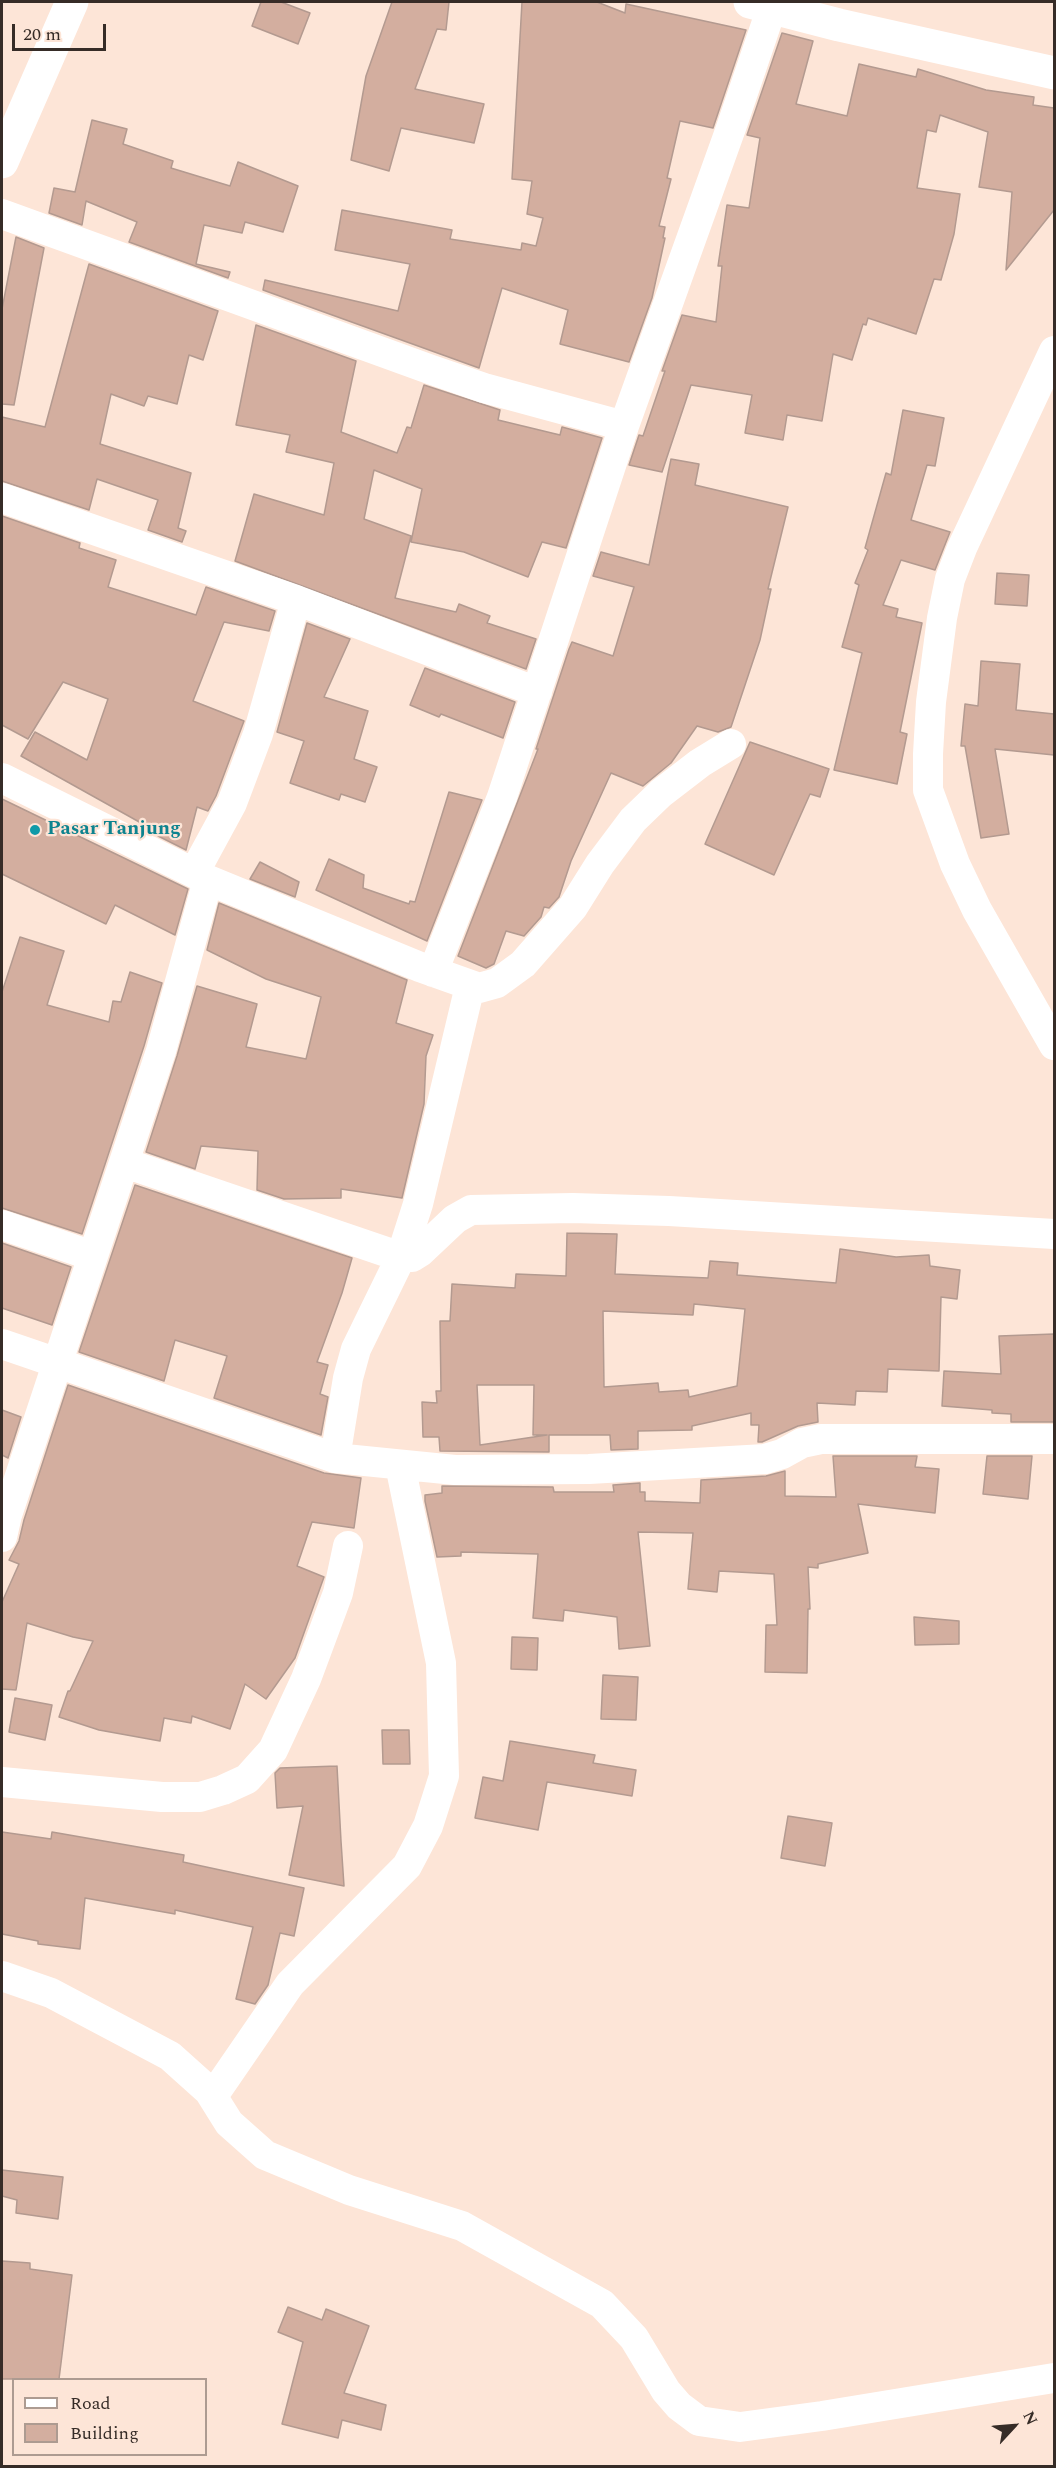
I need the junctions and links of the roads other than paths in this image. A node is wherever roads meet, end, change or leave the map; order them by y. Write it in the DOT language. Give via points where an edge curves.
graph roads {
  1 [pos="72,2"];
  2 [pos="761,4"];
  3 [pos="1054,73"];
  4 [pos="2,162"];
  5 [pos="2,214"];
  6 [pos="1054,351"];
  7 [pos="624,426"];
  8 [pos="2,498"];
  9 [pos="296,600"];
  10 [pos="537,692"];
  11 [pos="731,744"];
  12 [pos="2,778"];
  13 [pos="201,877"];
  14 [pos="433,972"];
  15 [pos="470,986"];
  16 [pos="1054,1045"];
  17 [pos="125,1163"];
  18 [pos="2,1225"];
  19 [pos="1054,1234"];
  20 [pos="93,1256"];
  21 [pos="401,1257"];
  22 [pos="2,1344"];
  23 [pos="58,1363"];
  24 [pos="1054,1439"];
  25 [pos="368,1461"];
  26 [pos="2,1538"];
  27 [pos="348,1546"];
  28 [pos="2,1782"];
  29 [pos="2,1976"];
  30 [pos="206,2088"];
  31 [pos="1054,2378"];
  1 -- 4 [label="main road"];
  2 -- 3 [label="main road"];
  2 -- 7 [label="street" via="732,128"];
  5 -- 7 [label="street" via="484,388"];
  6 -- 16 [label="street" via="950,579 931,702 928,754 928,790 955,864"];
  7 -- 10 [label="street"];
  8 -- 9 [label="street"];
  9 -- 10 [label="street"];
  9 -- 13 [label="street" via="258,734"];
  10 -- 14 [label="street" via="502,797"];
  11 -- 15 [label="street" via="661,793 633,820 573,907 523,964 497,983"];
  12 -- 13 [label="street"];
  13 -- 14 [label="street"];
  13 -- 17 [label="street" via="161,1051"];
  14 -- 15 [label="street"];
  15 -- 21 [label="street" via="418,1204"];
  17 -- 20 [label="street"];
  17 -- 21 [label="street"];
  18 -- 20 [label="street"];
  19 -- 21 [label="street" via="669,1211 471,1210 455,1219 420,1252"];
  20 -- 23 [label="street"];
  21 -- 25 [label="street" via="356,1350 348,1378"];
  22 -- 23 [label="street"];
  23 -- 25 [label="street"];
  23 -- 26 [label="street"];
  24 -- 25 [label="street" via="821,1438 765,1459 589,1469 455,1470"];
  25 -- 30 [label="street" via="441,1663 444,1776 428,1826 407,1866 290,1984"];
  27 -- 28 [label="street" via="338,1593 306,1679 273,1750 247,1779 200,1797"];
  29 -- 30 [label="street" via="51,1993 171,2056"];
  30 -- 31 [label="street" via="229,2122 265,2155 349,2190 462,2226 602,2304 634,2338 666,2391 699,2421 740,2427"];
}
